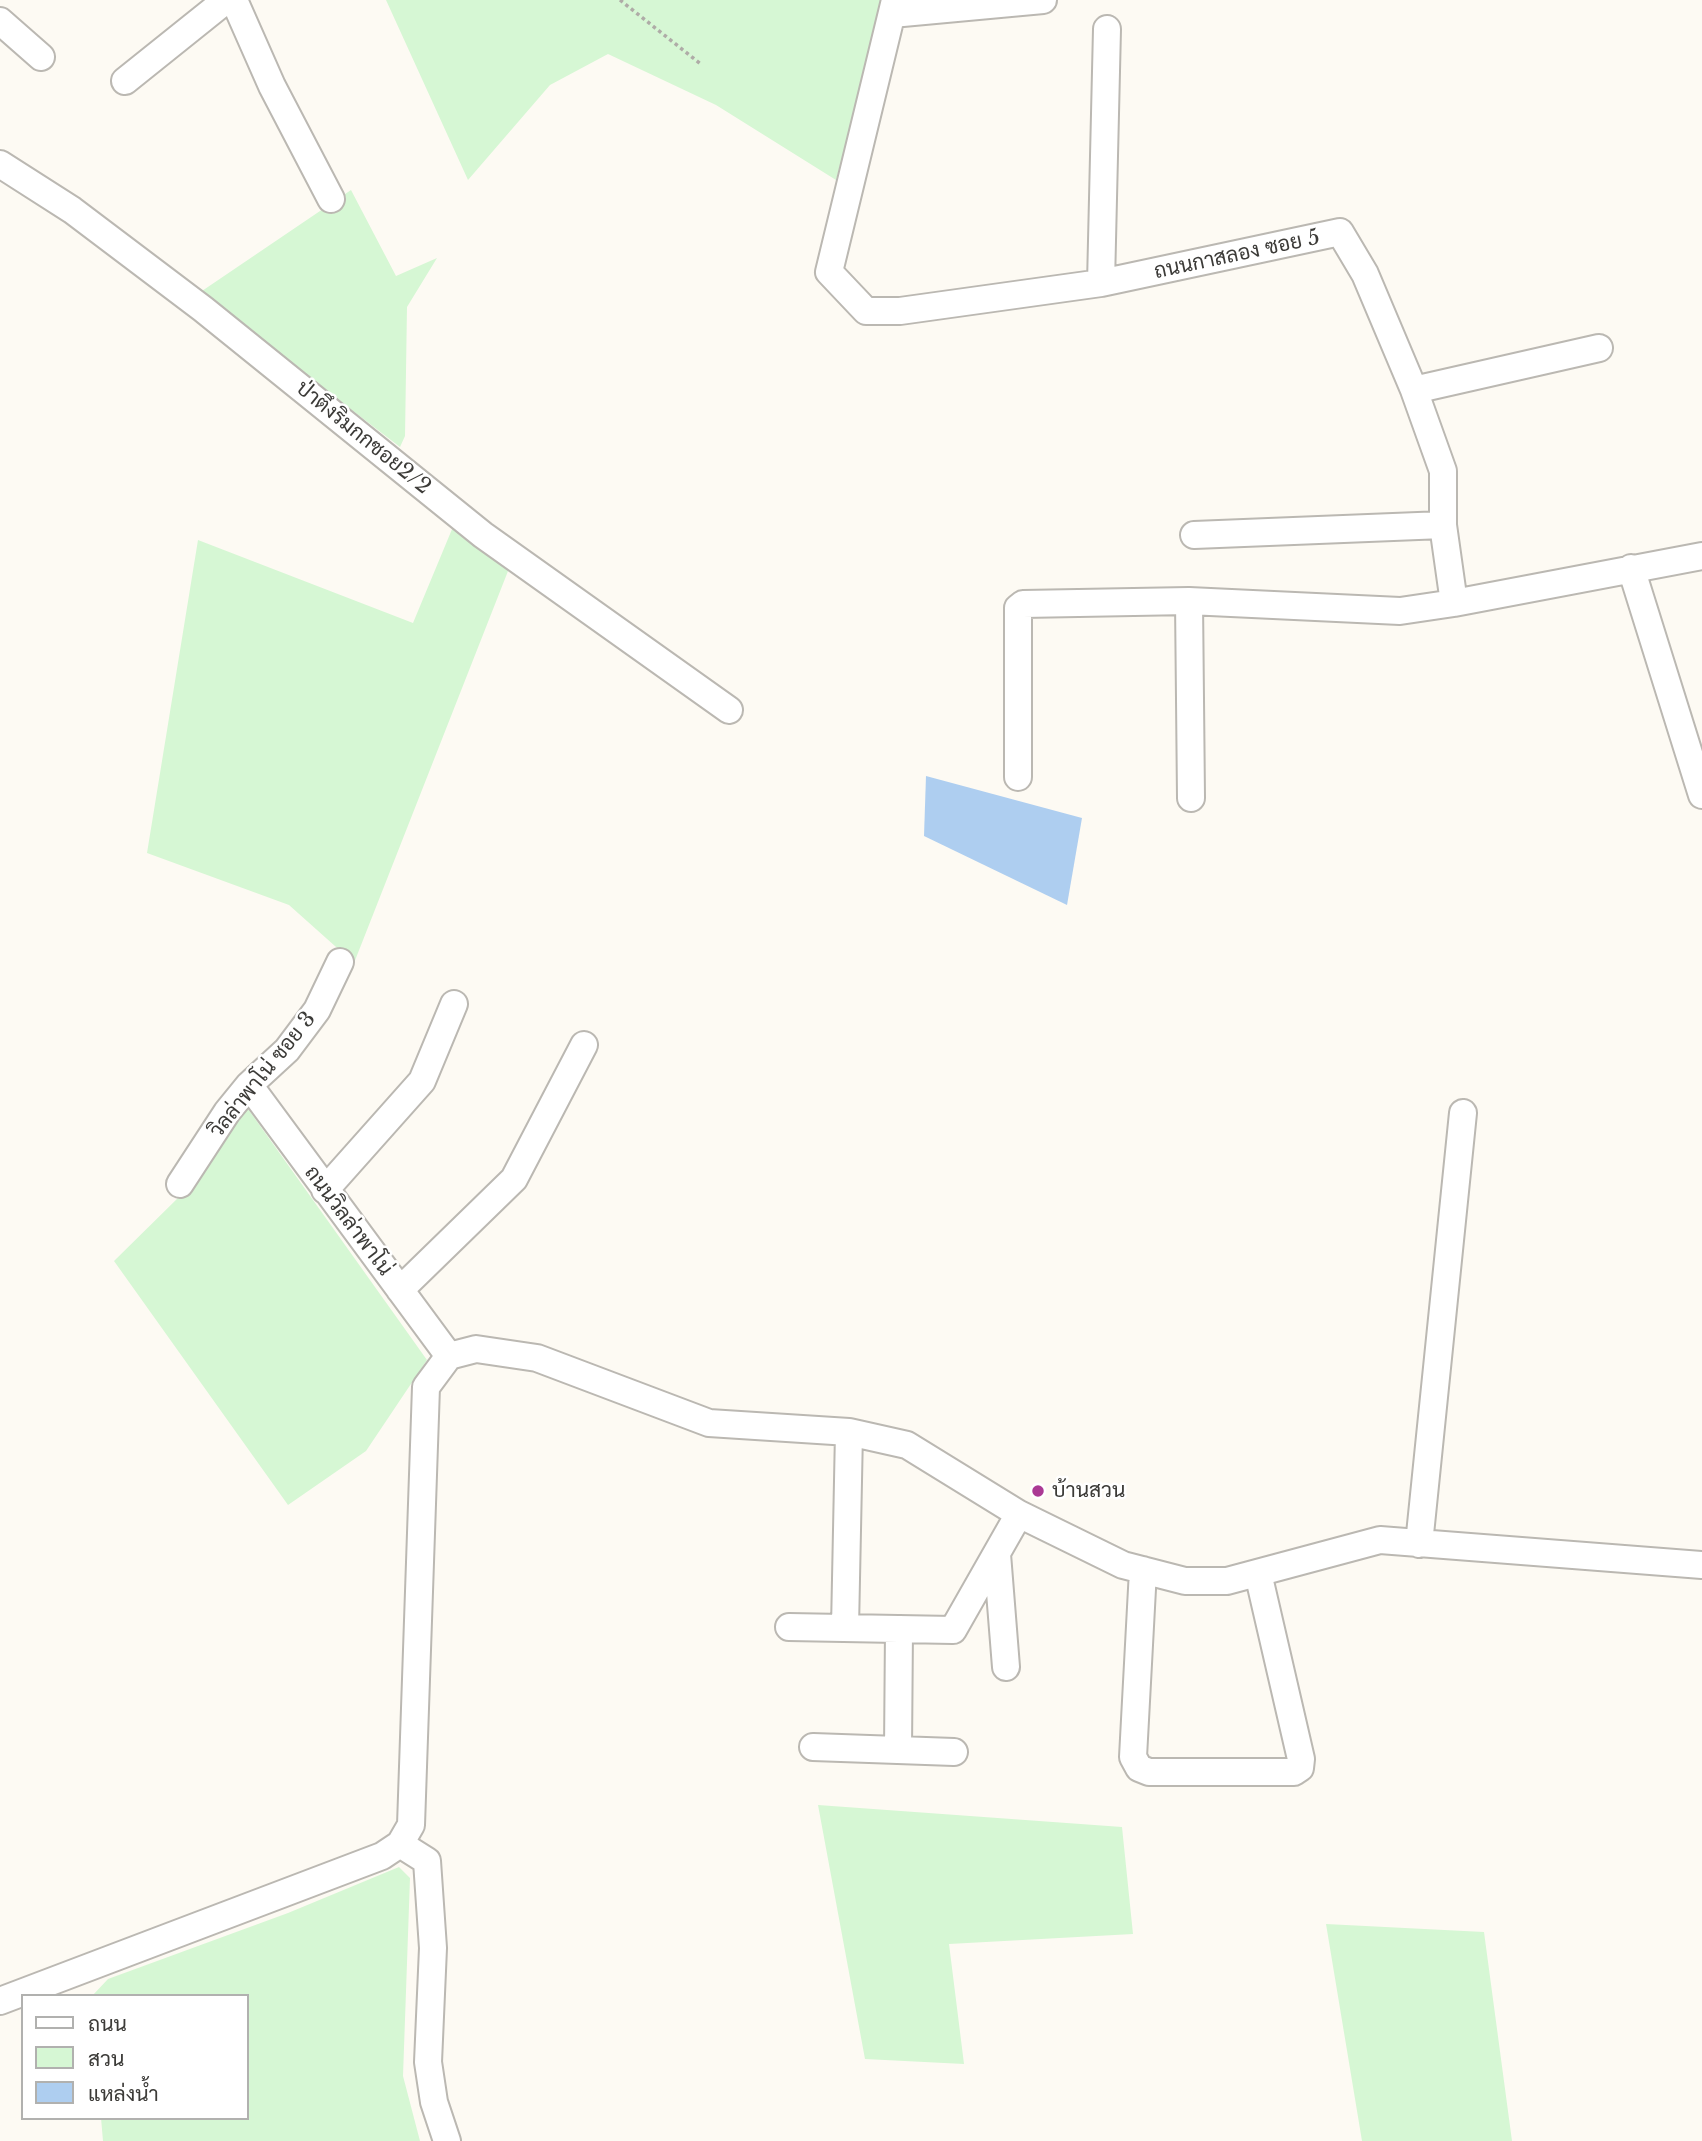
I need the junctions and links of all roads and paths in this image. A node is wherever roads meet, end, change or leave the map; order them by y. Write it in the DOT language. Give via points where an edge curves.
graph roads {
  1 [pos="226,0"];
  2 [pos="234,0"];
  3 [pos="620,0"];
  4 [pos="1042,0"];
  5 [pos="893,7"];
  6 [pos="0,21"];
  7 [pos="1107,29"];
  8 [pos="41,57"];
  9 [pos="702,65"];
  10 [pos="125,81"];
  11 [pos="0,164"];
  12 [pos="331,199"];
  13 [pos="1101,283"];
  14 [pos="1599,348"];
  15 [pos="1414,390"];
  16 [pos="1443,525"];
  17 [pos="1194,536"];
  18 [pos="1702,556"];
  19 [pos="1631,568"];
  20 [pos="1189,601"];
  21 [pos="1454,603"];
  22 [pos="729,710"];
  23 [pos="1018,777"];
  24 [pos="1702,795"];
  25 [pos="1191,798"];
  26 [pos="340,962"];
  27 [pos="454,1004"];
  28 [pos="584,1045"];
  29 [pos="249,1085"];
  30 [pos="1464,1113"];
  31 [pos="180,1184"];
  32 [pos="325,1190"];
  33 [pos="400,1290"];
  34 [pos="449,1356"];
  35 [pos="849,1432"];
  36 [pos="1019,1514"];
  37 [pos="1419,1544"];
  38 [pos="996,1554"];
  39 [pos="1702,1565"];
  40 [pos="1143,1570"];
  41 [pos="1258,1573"];
  42 [pos="789,1627"];
  43 [pos="845,1628"];
  44 [pos="899,1629"];
  45 [pos="1006,1667"];
  46 [pos="813,1747"];
  47 [pos="898,1750"];
  48 [pos="954,1752"];
  49 [pos="400,1844"];
  50 [pos="0,2001"];
  51 [pos="447,2141"];
  1 -- 10 [label="street"];
  2 -- 12 [label="street" via="272,86"];
  3 -- 9 [label="path"];
  4 -- 5 [label="street"];
  5 -- 13 [label="street, ถนนกาสลอง ซอย 5" via="829,272 866,311 900,311"];
  6 -- 8 [label="street"];
  7 -- 13 [label="street"];
  11 -- 22 [label="street, ป่าตึงริมกกซอย2/2" via="72,210 204,309 483,535"];
  13 -- 15 [label="street, ถนนกาสลอง ซอย 5" via="1340,232 1365,274"];
  14 -- 15 [label="street"];
  15 -- 16 [label="street, ถนนกาสลอง ซอย 5" via="1443,471"];
  16 -- 17 [label="street"];
  16 -- 21 [label="street, ถนนกาสลอง ซอย 5"];
  18 -- 19 [label="street"];
  19 -- 21 [label="street"];
  19 -- 24 [label="street"];
  20 -- 21 [label="street" via="1400,611"];
  20 -- 23 [label="street" via="1023,604 1018,608"];
  20 -- 25 [label="street"];
  26 -- 29 [label="street, วิลล่าพาโน่ ซอย 3" via="317,1010 287,1050"];
  27 -- 32 [label="street" via="422,1081"];
  28 -- 33 [label="street" via="513,1179"];
  29 -- 31 [label="street, วิลล่าพาโน่ ซอย 3"];
  29 -- 32 [label="street, ถนนวิลล่าพาโน่"];
  30 -- 37 [label="street"];
  32 -- 33 [label="street, ถนนวิลล่าพาโน่"];
  33 -- 34 [label="street, ถนนวิลล่าพาโน่"];
  34 -- 35 [label="street" via="476,1349 537,1358 709,1423"];
  34 -- 49 [label="street" via="426,1387 411,1825"];
  35 -- 36 [label="street" via="907,1445"];
  35 -- 43 [label="street"];
  36 -- 38 [label="street"];
  36 -- 40 [label="street" via="1123,1565"];
  37 -- 39 [label="street"];
  37 -- 41 [label="street" via="1380,1540"];
  38 -- 44 [label="street" via="953,1630"];
  38 -- 45 [label="street"];
  40 -- 41 [label="street" via="1185,1581 1227,1581"];
  40 -- 41 [label="street" via="1133,1757 1139,1768 1149,1772 1294,1772 1301,1759"];
  42 -- 43 [label="street"];
  43 -- 44 [label="street"];
  44 -- 47 [label="street"];
  46 -- 47 [label="street"];
  47 -- 48 [label="street"];
  49 -- 50 [label="street" via="383,1856"];
  49 -- 51 [label="street" via="427,1861 433,1948 428,2062 434,2102"];
}
